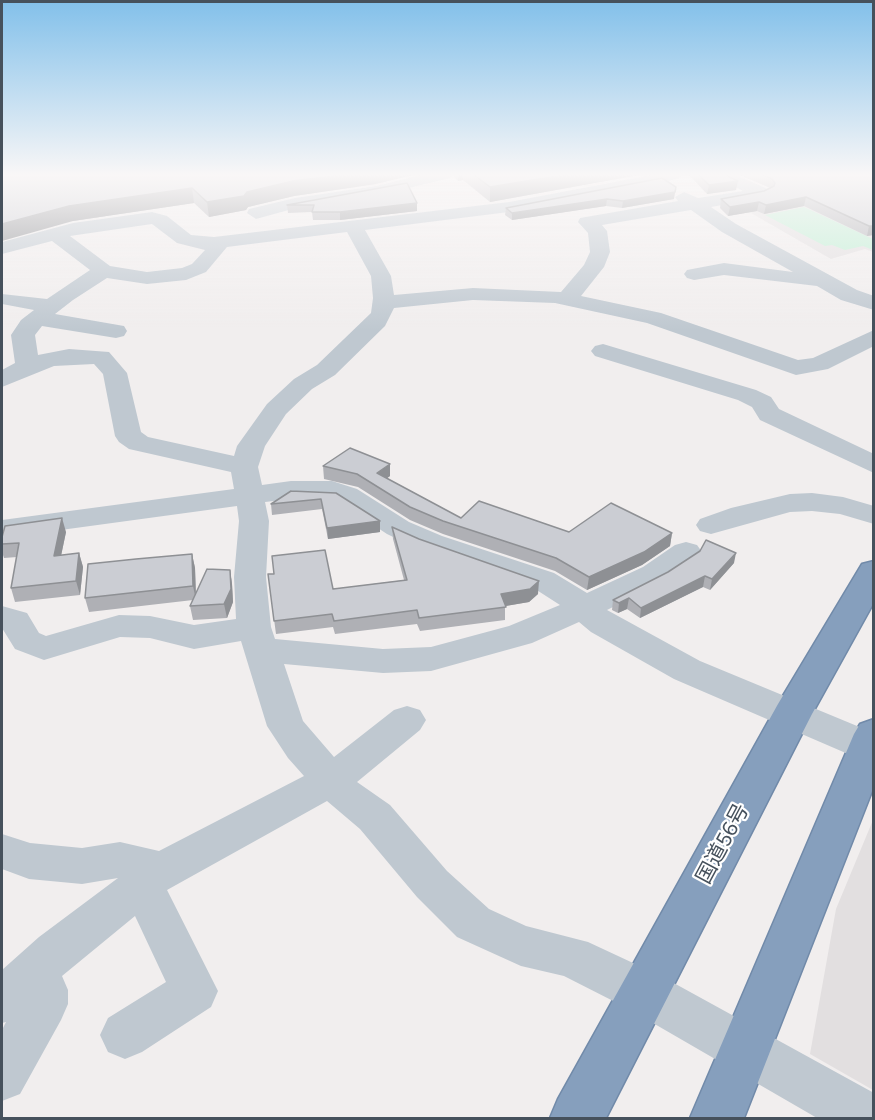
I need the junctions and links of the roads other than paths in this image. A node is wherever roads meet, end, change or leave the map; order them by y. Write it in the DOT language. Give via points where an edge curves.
graph roads {
  1 [pos="102,226"];
  2 [pos="168,226"];
  3 [pos="343,226"];
  4 [pos="354,226"];
  5 [pos="592,226"];
  6 [pos="726,226"];
  7 [pos="55,234"];
  8 [pos="214,243"];
  9 [pos="2,248"];
  10 [pos="104,271"];
  11 [pos="694,274"];
  12 [pos="828,283"];
  13 [pos="6,299"];
  14 [pos="567,299"];
  15 [pos="383,303"];
  16 [pos="873,304"];
  17 [pos="43,312"];
  18 [pos="116,331"];
  19 [pos="873,337"];
  20 [pos="737,348"];
  21 [pos="603,351"];
  22 [pos="27,366"];
  23 [pos="2,380"];
  24 [pos="701,382"];
  25 [pos="873,465"];
  26 [pos="247,482"];
  27 [pos="873,515"];
  28 [pos="711,525"];
  29 [pos="2,529"];
  30 [pos="686,552"];
  31 [pos="870,584"];
  32 [pos="583,608"];
  33 [pos="2,617"];
  34 [pos="258,638"];
  35 [pos="792,714"];
  36 [pos="407,720"];
  37 [pos="871,741"];
  38 [pos="332,780"];
  39 [pos="2,851"];
  40 [pos="151,878"];
  41 [pos="17,986"];
  42 [pos="644,992"];
  43 [pos="125,1035"];
  44 [pos="746,1049"];
  45 [pos="2,1076"];
  46 [pos="577,1119"];
  47 [pos="717,1119"];
  48 [pos="867,1119"];
  1 -- 7 [label="street"];
  2 -- 8 [label="street" via="184,238"];
  3 -- 8 [label="street"];
  4 -- 15 [label="street" via="381,276"];
  5 -- 14 [label="street" via="597,231 600,252 594,267"];
  6 -- 12 [label="street"];
  7 -- 9 [label="street"];
  7 -- 10 [label="street"];
  8 -- 10 [label="street" via="217,248 208,261 186,274 147,278"];
  10 -- 17 [label="street"];
  11 -- 12 [label="street" via="724,269 774,286"];
  12 -- 16 [label="street"];
  13 -- 17 [label="street"];
  14 -- 15 [label="street" via="484,294"];
  14 -- 20 [label="street" via="653,318"];
  15 -- 26 [label="street" via="377,321 326,370 303,384 276,409 251,446"];
  17 -- 18 [label="street"];
  17 -- 22 [label="street" via="23,335"];
  19 -- 20 [label="street" via="806,368"];
  20 -- 24 [label="street"];
  21 -- 24 [label="street"];
  22 -- 23 [label="street"];
  22 -- 26 [label="street" via="69,356 101,357 115,373 128,436"];
  24 -- 25 [label="street" via="762,402 770,414"];
  26 -- 29 [label="street"];
  26 -- 32 [label="street" via="291,490 332,490 431,543 543,580"];
  26 -- 34 [label="street" via="254,521 250,577"];
  27 -- 28 [label="street" via="843,506 801,502 742,513"];
  30 -- 32 [label="street" via="654,574"];
  31 -- 35 [label="highway, 国道56号"];
  32 -- 34 [label="street" via="520,635 431,659 383,661"];
  32 -- 35 [label="street" via="603,624 687,670"];
  33 -- 34 [label="street" via="15,621 27,641 44,648 119,626 150,627 194,637"];
  34 -- 38 [label="street" via="286,726"];
  35 -- 37 [label="street"];
  35 -- 42 [label="highway, 国道56号"];
  36 -- 38 [label="street"];
  37 -- 44 [label="highway"];
  38 -- 40 [label="street"];
  38 -- 42 [label="street" via="348,798 375,817 432,884 473,923 521,945 572,957"];
  39 -- 40 [label="street" via="29,861 82,866 120,860"];
  40 -- 41 [label="street"];
  40 -- 43 [label="street" via="194,991"];
  41 -- 45 [label="street" via="44,990 44,1004"];
  42 -- 44 [label="street"];
  42 -- 46 [label="highway, 国道56号"];
  44 -- 47 [label="highway"];
  44 -- 48 [label="street"];
}
